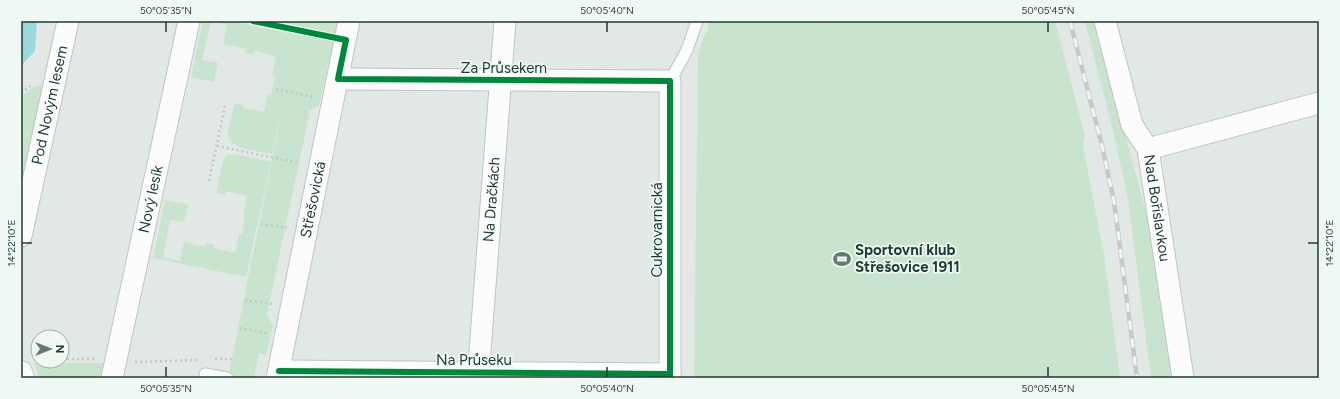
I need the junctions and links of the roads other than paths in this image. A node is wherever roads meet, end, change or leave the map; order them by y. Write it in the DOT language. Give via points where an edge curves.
graph roads {
  1 [pos="68,21"];
  2 [pos="189,21"];
  3 [pos="349,21"];
  4 [pos="505,21"];
  5 [pos="697,21"];
  6 [pos="1105,21"];
  7 [pos="338,79"];
  8 [pos="500,81"];
  9 [pos="670,81"];
  10 [pos="1319,103"];
  11 [pos="1148,149"];
  12 [pos="21,236"];
  13 [pos="21,372"];
  14 [pos="204,374"];
  15 [pos="278,375"];
  16 [pos="478,375"];
  17 [pos="670,376"];
  18 [pos="23,378"];
  19 [pos="112,378"];
  20 [pos="227,378"];
  21 [pos="1183,378"];
  1 -- 12 [label="street, Pod Novým lesem"];
  2 -- 19 [label="street, Nový lesík"];
  3 -- 7 [label="street, Střešovická"];
  4 -- 8 [label="street, Na Dračkách"];
  5 -- 9 [label="lane, Cukrovarnická" via="687,50"];
  6 -- 11 [label="street, Nad Bořislavkou" via="1132,125"];
  7 -- 8 [label="street, Za Průsekem"];
  7 -- 15 [label="street, Střešovická"];
  8 -- 9 [label="street, Za Průsekem"];
  8 -- 16 [label="street, Na Dračkách"];
  9 -- 17 [label="street, Cukrovarnická"];
  10 -- 11 [label="street"];
  11 -- 21 [label="street, Nad Bořislavkou"];
  13 -- 18 [label="street"];
  14 -- 20 [label="lane"];
  15 -- 16 [label="street, Na Průseku"];
  16 -- 17 [label="street, Na Průseku"];
}
